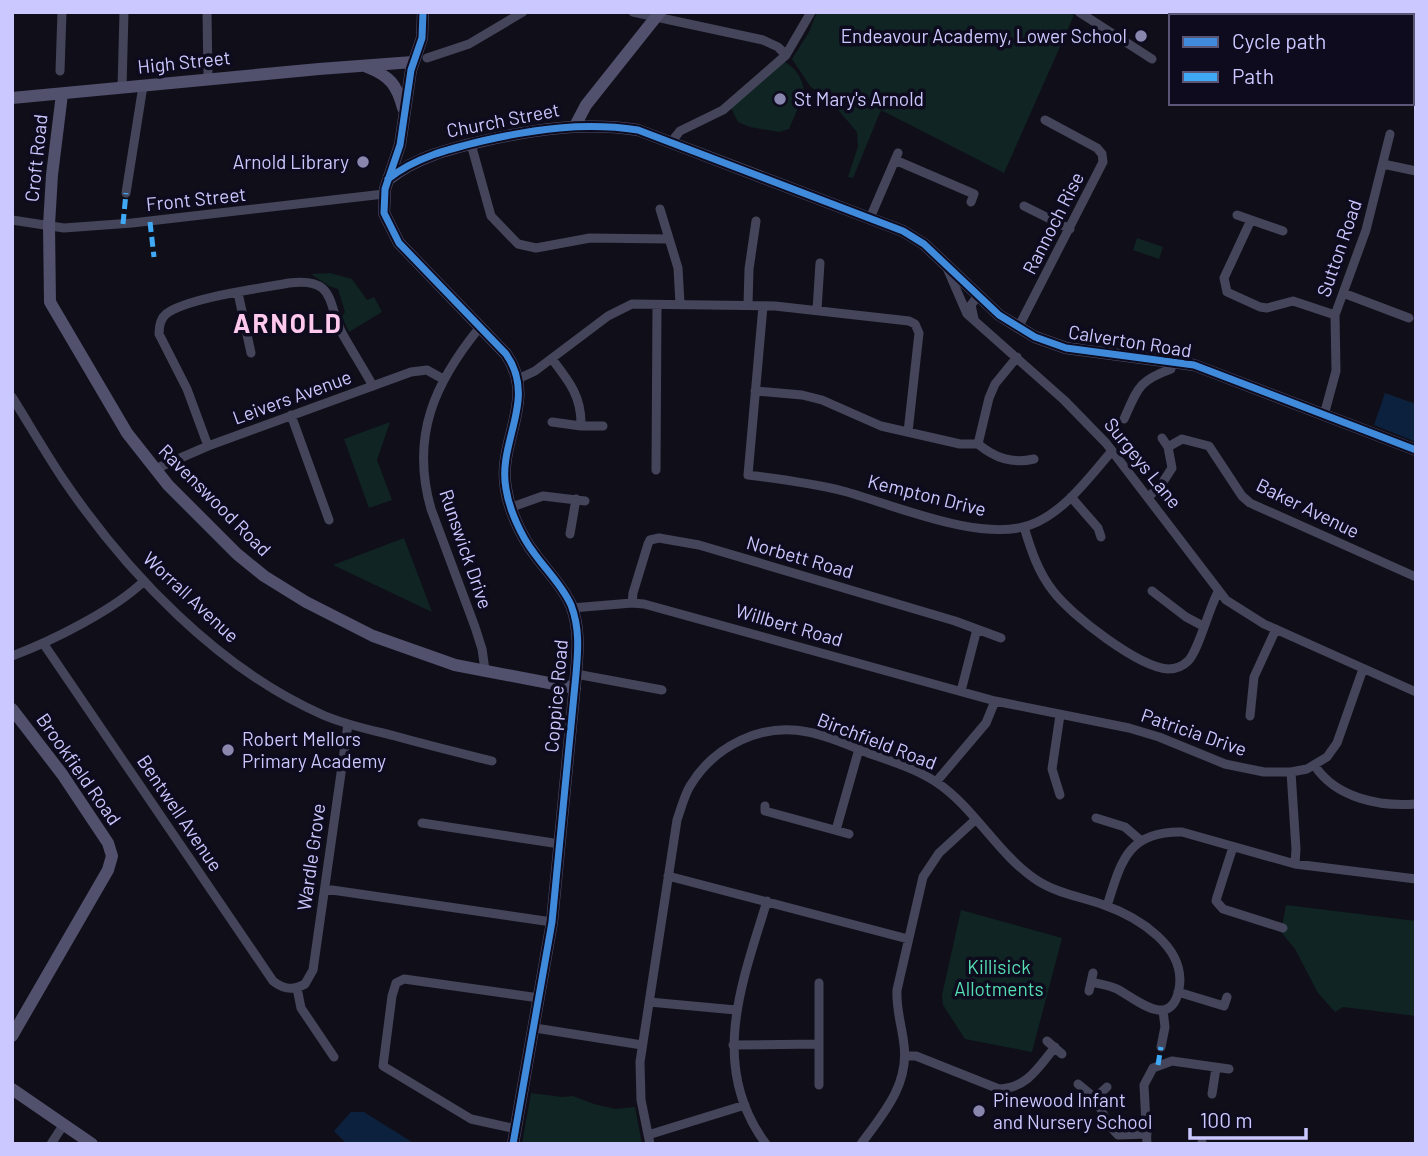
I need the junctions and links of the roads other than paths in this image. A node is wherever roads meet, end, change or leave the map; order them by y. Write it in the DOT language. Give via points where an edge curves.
graph roads {
  1 [pos="62,12"];
  2 [pos="124,12"];
  3 [pos="207,12"];
  4 [pos="423,12"];
  5 [pos="523,12"];
  6 [pos="633,12"];
  7 [pos="811,12"];
  8 [pos="1079,12"];
  9 [pos="509,15"];
  10 [pos="658,15"];
  11 [pos="61,54"];
  12 [pos="72,55"];
  13 [pos="786,55"];
  14 [pos="427,58"];
  15 [pos="1152,59"];
  16 [pos="413,62"];
  17 [pos="360,65"];
  18 [pos="60,71"];
  19 [pos="208,79"];
  20 [pos="143,86"];
  21 [pos="122,88"];
  22 [pos="62,94"];
  23 [pos="12,98"];
  24 [pos="405,117"];
  25 [pos="1045,120"];
  26 [pos="575,126"];
  27 [pos="1390,134"];
  28 [pos="672,141"];
  29 [pos="471,144"];
  30 [pos="399,149"];
  31 [pos="425,157"];
  32 [pos="1383,164"];
  33 [pos="1416,171"];
  34 [pos="388,179"];
  35 [pos="126,193"];
  36 [pos="384,194"];
  37 [pos="971,202"];
  38 [pos="1024,206"];
  39 [pos="660,209"];
  40 [pos="1237,215"];
  41 [pos="870,218"];
  42 [pos="12,220"];
  43 [pos="1251,220"];
  44 [pos="756,221"];
  45 [pos="49,225"];
  46 [pos="1070,229"];
  47 [pos="1283,231"];
  48 [pos="668,239"];
  49 [pos="821,263"];
  50 [pos="945,265"];
  51 [pos="238,293"];
  52 [pos="973,293"];
  53 [pos="1343,293"];
  54 [pos="960,302"];
  55 [pos="657,304"];
  56 [pos="680,304"];
  57 [pos="748,305"];
  58 [pos="763,306"];
  59 [pos="817,310"];
  60 [pos="1335,315"];
  61 [pos="1409,318"];
  62 [pos="975,321"];
  63 [pos="481,327"];
  64 [pos="1018,328"];
  65 [pos="251,353"];
  66 [pos="1017,357"];
  67 [pos="552,359"];
  68 [pos="1172,361"];
  69 [pos="443,379"];
  70 [pos="518,379"];
  71 [pos="373,386"];
  72 [pos="755,391"];
  73 [pos="12,397"];
  74 [pos="291,415"];
  75 [pos="1324,415"];
  76 [pos="1124,419"];
  77 [pos="552,422"];
  78 [pos="581,426"];
  79 [pos="603,426"];
  80 [pos="908,432"];
  81 [pos="1162,438"];
  82 [pos="978,444"];
  83 [pos="208,446"];
  84 [pos="1168,447"];
  85 [pos="1416,450"];
  86 [pos="1112,451"];
  87 [pos="1034,459"];
  88 [pos="155,469"];
  89 [pos="656,470"];
  90 [pos="1149,496"];
  91 [pos="1071,497"];
  92 [pos="512,507"];
  93 [pos="329,520"];
  94 [pos="1024,527"];
  95 [pos="574,530"];
  96 [pos="1101,537"];
  97 [pos="1416,578"];
  98 [pos="144,581"];
  99 [pos="1152,591"];
  100 [pos="1218,592"];
  101 [pos="632,603"];
  102 [pos="572,608"];
  103 [pos="1203,626"];
  104 [pos="977,629"];
  105 [pos="1276,629"];
  106 [pos="1001,638"];
  107 [pos="43,643"];
  108 [pos="12,656"];
  109 [pos="1363,669"];
  110 [pos="485,670"];
  111 [pos="575,681"];
  112 [pos="662,690"];
  113 [pos="961,691"];
  114 [pos="1416,692"];
  115 [pos="995,701"];
  116 [pos="13,711"];
  117 [pos="1060,715"];
  118 [pos="1250,716"];
  119 [pos="348,724"];
  120 [pos="859,749"];
  121 [pos="492,761"];
  122 [pos="1315,766"];
  123 [pos="1291,772"];
  124 [pos="936,782"];
  125 [pos="1061,795"];
  126 [pos="1416,804"];
  127 [pos="765,806"];
  128 [pos="1096,818"];
  129 [pos="975,820"];
  130 [pos="422,823"];
  131 [pos="836,831"];
  132 [pos="849,834"];
  133 [pos="1140,840"];
  134 [pos="560,844"];
  135 [pos="1233,847"];
  136 [pos="1295,864"];
  137 [pos="668,876"];
  138 [pos="1416,879"];
  139 [pos="325,889"];
  140 [pos="767,901"];
  141 [pos="1107,906"];
  142 [pos="552,922"];
  143 [pos="1283,928"];
  144 [pos="908,939"];
  145 [pos="1091,982"];
  146 [pos="819,983"];
  147 [pos="297,988"];
  148 [pos="1178,992"];
  149 [pos="539,998"];
  150 [pos="649,1002"];
  151 [pos="1228,1003"];
  152 [pos="736,1010"];
  153 [pos="1163,1010"];
  154 [pos="16,1020"];
  155 [pos="534,1028"];
  156 [pos="12,1036"];
  157 [pos="819,1044"];
  158 [pos="642,1045"];
  159 [pos="733,1045"];
  160 [pos="1054,1047"];
  161 [pos="1161,1047"];
  162 [pos="334,1056"];
  163 [pos="905,1056"];
  164 [pos="1216,1068"];
  165 [pos="1229,1069"];
  166 [pos="1078,1084"];
  167 [pos="819,1085"];
  168 [pos="1107,1087"];
  169 [pos="12,1088"];
  170 [pos="1212,1094"];
  171 [pos="1096,1098"];
  172 [pos="745,1105"];
  173 [pos="64,1124"];
  174 [pos="516,1129"];
  175 [pos="1147,1139"];
  176 [pos="649,1140"];
  177 [pos="1117,1140"];
  178 [pos="51,1144"];
  179 [pos="92,1144"];
  180 [pos="513,1144"];
  181 [pos="766,1144"];
  182 [pos="861,1144"];
  1 -- 11 [label="street"];
  2 -- 21 [label="street"];
  3 -- 19 [label="street"];
  4 -- 16 [label="street" via="422,38"];
  5 -- 9 [label="street"];
  6 -- 10 [label="street"];
  7 -- 13 [label="street"];
  8 -- 15 [label="street"];
  9 -- 14 [label="street" via="477,40 436,50"];
  10 -- 13 [label="street" via="763,40"];
  10 -- 26 [label="street" via="586,105"];
  11 -- 12 [label="street"];
  11 -- 18 [label="street"];
  13 -- 28 [label="street" via="721,112 680,131"];
  16 -- 17 [label="street, High Street"];
  16 -- 24 [label="street"];
  17 -- 19 [label="street, High Street"];
  17 -- 24 [label="street" via="395,84"];
  19 -- 20 [label="street, High Street"];
  20 -- 21 [label="street, High Street"];
  20 -- 35 [label="street"];
  21 -- 22 [label="street, High Street"];
  22 -- 23 [label="street, High Street"];
  22 -- 45 [label="street, Croft Road"];
  24 -- 30 [label="street"];
  25 -- 46 [label="street, Rannoch Rise" via="1058,122 1101,151 1103,158"];
  26 -- 28 [label="street, Church Street" via="638,130"];
  26 -- 29 [label="street, Church Street"];
  27 -- 32 [label="street, Sutton Road"];
  28 -- 41 [label="street, Calverton Road"];
  29 -- 31 [label="street, Church Street"];
  29 -- 48 [label="street" via="491,216 519,244 536,248 590,238"];
  30 -- 31 [label="street, Church Street" via="406,157"];
  30 -- 34 [label="street"];
  31 -- 34 [label="street, Church Street"];
  32 -- 33 [label="street"];
  32 -- 53 [label="street, Sutton Road"];
  34 -- 36 [label="street"];
  36 -- 45 [label="street, Front Street" via="132,223"];
  36 -- 63 [label="street" via="384,213 399,243"];
  37 -- 41 [label="street" via="974,194 896,157"];
  38 -- 46 [label="street" via="1037,207"];
  39 -- 48 [label="street"];
  40 -- 43 [label="street"];
  41 -- 50 [label="street, Calverton Road" via="924,244"];
  42 -- 45 [label="street, Front Street"];
  43 -- 47 [label="street"];
  43 -- 60 [label="street" via="1224,284 1229,294 1260,307 1293,301"];
  44 -- 57 [label="street"];
  45 -- 88 [label="street, Ravenswood Road" via="50,302 127,432"];
  46 -- 64 [label="street, Rannoch Rise"];
  48 -- 56 [label="street" via="678,268"];
  49 -- 59 [label="street"];
  50 -- 52 [label="street, Calverton Road"];
  50 -- 54 [label="street, Surgeys Lane"];
  51 -- 65 [label="street"];
  51 -- 71 [label="street" via="302,281 322,288"];
  51 -- 83 [label="street" via="173,310 160,325 161,340 187,389"];
  52 -- 54 [label="street"];
  52 -- 62 [label="street"];
  52 -- 64 [label="street, Calverton Road"];
  53 -- 60 [label="street, Sutton Road"];
  53 -- 61 [label="street"];
  54 -- 62 [label="street, Surgeys Lane"];
  55 -- 56 [label="street"];
  55 -- 67 [label="street" via="624,307"];
  55 -- 89 [label="street"];
  56 -- 57 [label="street"];
  57 -- 58 [label="street"];
  58 -- 59 [label="street"];
  58 -- 72 [label="street"];
  59 -- 80 [label="street" via="915,324 919,333"];
  60 -- 75 [label="street, Sutton Road" via="1336,371"];
  62 -- 66 [label="street, Surgeys Lane"];
  63 -- 69 [label="street, Runswick Drive"];
  63 -- 70 [label="street" via="512,361"];
  64 -- 68 [label="street, Calverton Road" via="1066,348"];
  66 -- 82 [label="street" via="995,384"];
  66 -- 86 [label="street, Surgeys Lane"];
  67 -- 70 [label="street"];
  67 -- 78 [label="street" via="575,389"];
  68 -- 75 [label="street, Calverton Road" via="1194,365"];
  68 -- 76 [label="street" via="1171,369 1150,377 1140,387"];
  69 -- 71 [label="street, Leivers Avenue" via="418,370"];
  69 -- 110 [label="street, Runswick Drive" via="425,440 426,489 475,627"];
  70 -- 92 [label="street, Coppice Road" via="519,403 505,462"];
  71 -- 74 [label="street, Leivers Avenue"];
  72 -- 80 [label="street" via="822,400 881,426"];
  72 -- 94 [label="street, Kempton Drive" via="748,475 845,491 971,527"];
  73 -- 98 [label="street, Worrall Avenue" via="77,498"];
  74 -- 83 [label="street, Leivers Avenue"];
  74 -- 93 [label="street"];
  75 -- 85 [label="street, Calverton Road"];
  77 -- 78 [label="street"];
  78 -- 79 [label="street"];
  80 -- 82 [label="street"];
  81 -- 84 [label="street"];
  82 -- 87 [label="street" via="998,457"];
  83 -- 88 [label="street, Leivers Avenue"];
  84 -- 90 [label="street" via="1172,468"];
  84 -- 97 [label="street, Baker Avenue" via="1182,439 1209,446 1250,503"];
  86 -- 90 [label="street, Surgeys Lane"];
  86 -- 91 [label="street, Kempton Drive"];
  88 -- 110 [label="street, Ravenswood Road" via="237,554 278,586 393,644 454,665"];
  90 -- 100 [label="street, Surgeys Lane"];
  91 -- 94 [label="street, Kempton Drive"];
  91 -- 96 [label="street"];
  92 -- 95 [label="street" via="543,496 580,500"];
  92 -- 102 [label="street, Coppice Road" via="528,545"];
  94 -- 103 [label="street" via="1035,559 1058,598 1122,648 1158,667 1173,669 1194,654"];
  98 -- 107 [label="street" via="133,592"];
  98 -- 119 [label="street, Worrall Avenue" via="237,663 300,703"];
  99 -- 103 [label="street"];
  100 -- 103 [label="street"];
  100 -- 105 [label="street, Surgeys Lane" via="1239,610"];
  101 -- 102 [label="street, Willbert Road"];
  101 -- 104 [label="street, Norbett Road" via="648,544 659,538 699,545"];
  101 -- 113 [label="street, Willbert Road"];
  102 -- 111 [label="street, Coppice Road" via="578,636"];
  104 -- 106 [label="street, Norbett Road"];
  104 -- 113 [label="street"];
  105 -- 109 [label="street, Surgeys Lane"];
  105 -- 118 [label="street" via="1254,677"];
  107 -- 108 [label="street"];
  107 -- 147 [label="street, Bentwell Avenue" via="273,981 282,988"];
  109 -- 114 [label="street, Surgeys Lane"];
  109 -- 122 [label="street" via="1337,743"];
  110 -- 111 [label="street, Ravenswood Road"];
  111 -- 112 [label="street"];
  111 -- 134 [label="street, Coppice Road"];
  113 -- 115 [label="street, Willbert Road"];
  115 -- 117 [label="street, Patricia Drive"];
  115 -- 124 [label="street" via="986,723"];
  116 -- 154 [label="street, Brookfield Road" via="73,790 108,842 111,856 108,870"];
  117 -- 123 [label="street, Patricia Drive" via="1139,731 1242,768"];
  117 -- 125 [label="street" via="1052,769"];
  119 -- 121 [label="street, Worrall Avenue"];
  119 -- 139 [label="street, Wardle Grove"];
  120 -- 124 [label="street, Birchfield Road"];
  120 -- 131 [label="street"];
  120 -- 137 [label="street, Birchfield Road" via="807,731 784,729 750,736 718,753 683,802"];
  122 -- 123 [label="street, Patricia Drive"];
  122 -- 126 [label="street" via="1335,786 1356,796 1382,803"];
  123 -- 136 [label="street"];
  124 -- 129 [label="street, Birchfield Road"];
  127 -- 131 [label="street" via="765,811"];
  128 -- 133 [label="street" via="1125,827"];
  129 -- 141 [label="street, Birchfield Road" via="1037,881"];
  129 -- 144 [label="street" via="929,866"];
  130 -- 134 [label="street"];
  131 -- 132 [label="street"];
  133 -- 135 [label="street" via="1182,832"];
  133 -- 141 [label="street" via="1121,863"];
  134 -- 142 [label="street, Coppice Road"];
  135 -- 136 [label="street"];
  135 -- 143 [label="street" via="1216,901 1223,909 1265,927"];
  136 -- 138 [label="street"];
  137 -- 140 [label="street"];
  137 -- 150 [label="street, Birchfield Road"];
  139 -- 142 [label="street"];
  139 -- 147 [label="street, Wardle Grove" via="312,974"];
  140 -- 144 [label="street"];
  140 -- 152 [label="street"];
  141 -- 148 [label="street, Birchfield Road" via="1150,931 1175,954 1180,970"];
  142 -- 149 [label="street, Coppice Road"];
  144 -- 163 [label="street" via="896,1000"];
  145 -- 153 [label="street" via="1117,989 1152,1010"];
  146 -- 157 [label="street"];
  147 -- 162 [label="street" via="301,1008"];
  148 -- 151 [label="street"];
  148 -- 153 [label="street"];
  149 -- 155 [label="street, Coppice Road"];
  149 -- 174 [label="street" via="404,979 396,983 392,996 383,1066 471,1119"];
  150 -- 152 [label="street"];
  150 -- 158 [label="street, Birchfield Road"];
  152 -- 159 [label="street"];
  153 -- 161 [label="street"];
  154 -- 156 [label="street, Brookfield Road"];
  155 -- 158 [label="street"];
  155 -- 174 [label="street, Coppice Road"];
  157 -- 159 [label="street"];
  157 -- 167 [label="street"];
  158 -- 176 [label="street, Birchfield Road" via="640,1088"];
  159 -- 172 [label="street"];
  160 -- 163 [label="street" via="1028,1080 1007,1089"];
  163 -- 182 [label="street" via="895,1096"];
  164 -- 165 [label="street"];
  164 -- 170 [label="street"];
  164 -- 175 [label="street" via="1172,1061 1153,1068 1144,1085"];
  166 -- 171 [label="street"];
  168 -- 171 [label="street"];
  169 -- 173 [label="street"];
  171 -- 177 [label="street"];
  172 -- 176 [label="street"];
  172 -- 181 [label="street"];
  173 -- 178 [label="street"];
  173 -- 179 [label="street"];
  174 -- 180 [label="street, Coppice Road"];
  175 -- 177 [label="street"];
}
